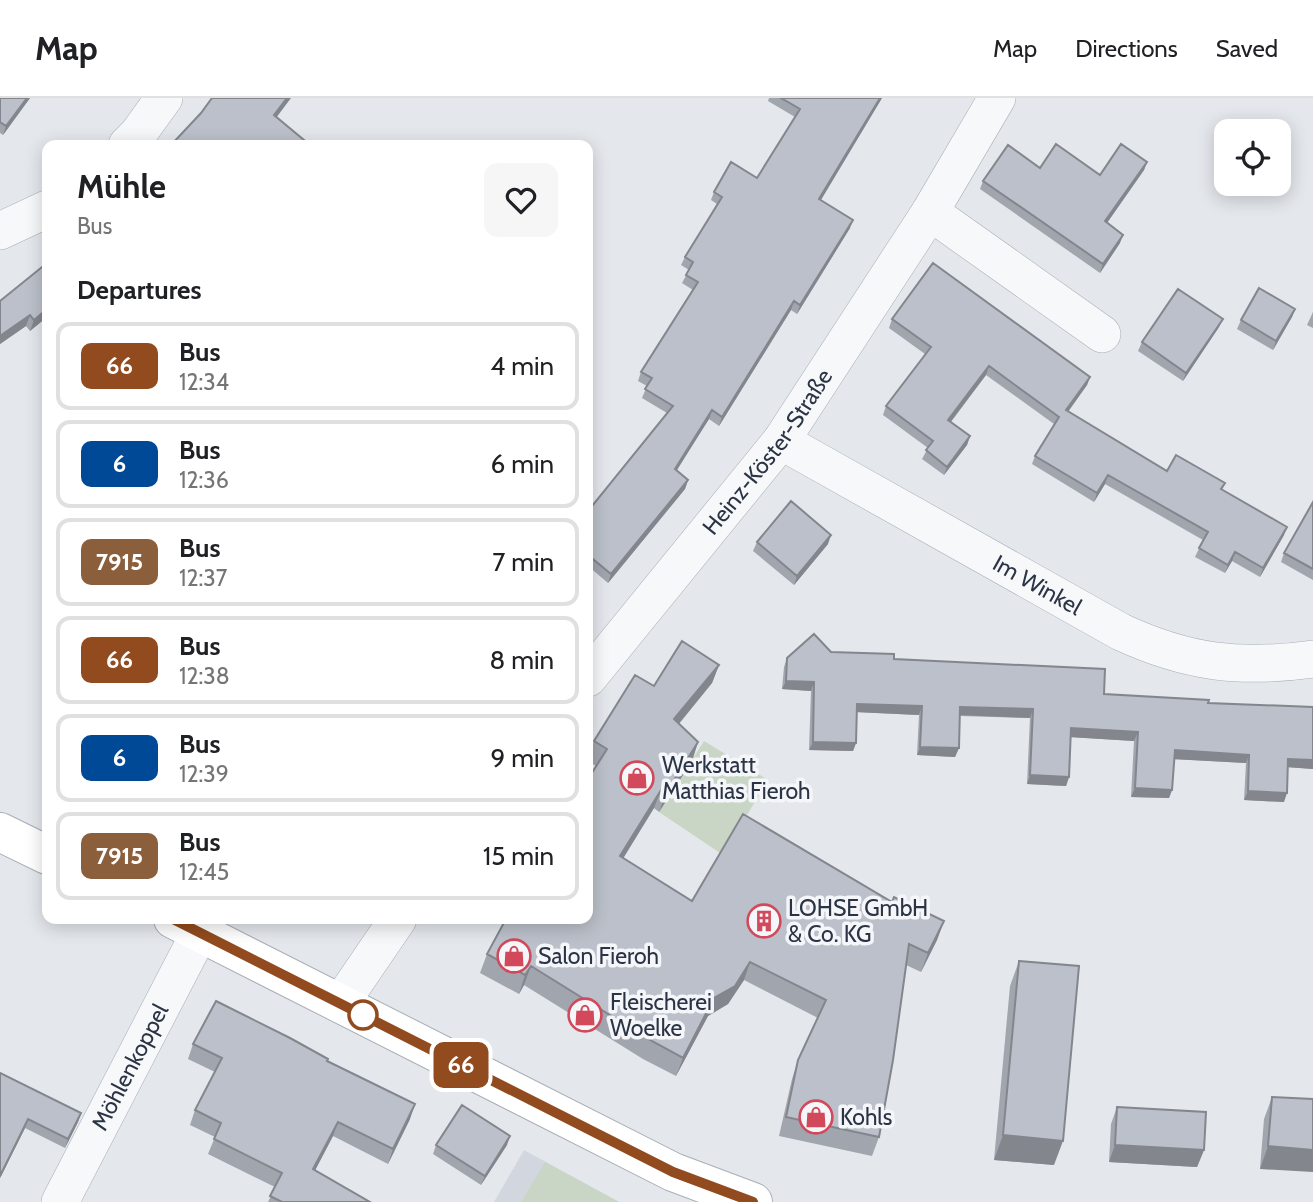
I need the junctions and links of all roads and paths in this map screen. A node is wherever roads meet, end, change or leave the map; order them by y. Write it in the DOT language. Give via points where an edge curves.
graph roads {
  1 [pos="164,98"];
  2 [pos="997,98"];
  3 [pos="132,140"];
  4 [pos="42,210"];
  5 [pos="930,212"];
  6 [pos="0,231"];
  7 [pos="1102,334"];
  8 [pos="781,441"];
  9 [pos="1313,659"];
  10 [pos="593,672"];
  11 [pos="0,832"];
  12 [pos="42,853"];
  13 [pos="395,924"];
  14 [pos="186,925"];
  15 [pos="341,1004"];
  16 [pos="60,1202"];
  17 [pos="753,1202"];
  1 -- 3 [label="street"];
  2 -- 5 [label="street, Heinz-Köster-Straße"];
  4 -- 6 [label="street"];
  5 -- 7 [label="street"];
  5 -- 8 [label="street, Heinz-Köster-Straße"];
  8 -- 9 [label="street, Im Winkel" via="1144,643 1225,663"];
  8 -- 10 [label="street, Heinz-Köster-Straße"];
  11 -- 12 [label="main road"];
  13 -- 15 [label="street"];
  14 -- 15 [label="main road"];
  14 -- 16 [label="street, Möhlenkoppel"];
  15 -- 17 [label="main road" via="673,1172"];
}
